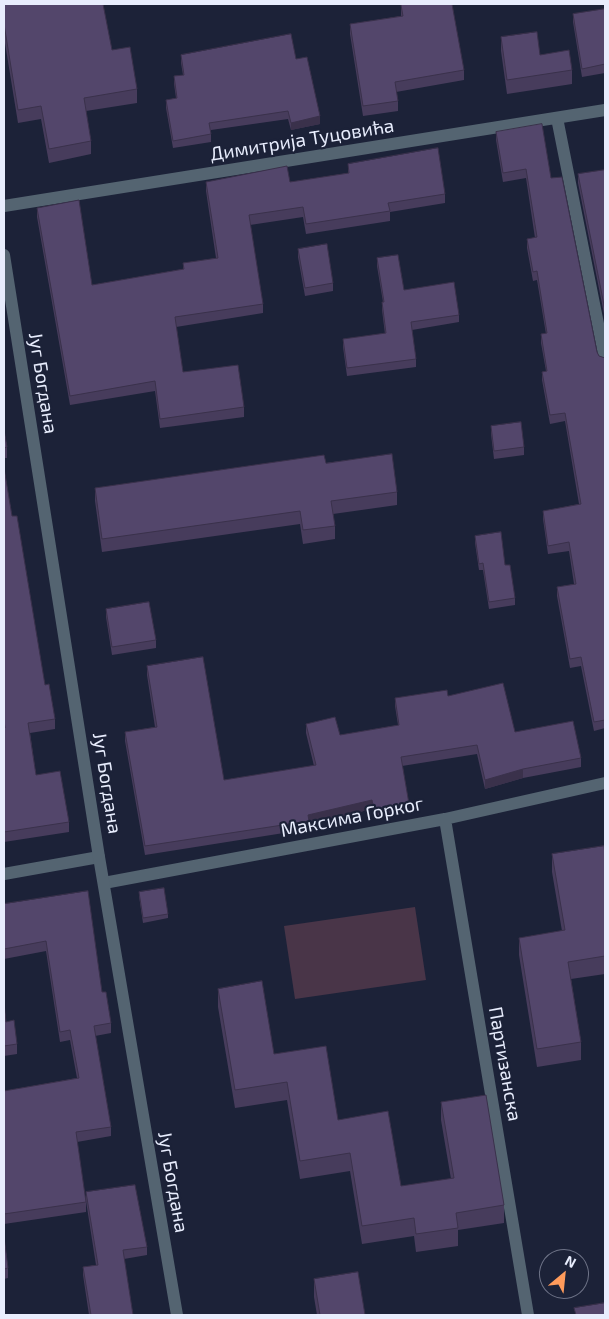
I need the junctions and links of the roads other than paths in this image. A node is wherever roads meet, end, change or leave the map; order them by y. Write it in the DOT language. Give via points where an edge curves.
graph roads {
  1 [pos="605,110"];
  2 [pos="557,118"];
  3 [pos="4,206"];
  4 [pos="4,255"];
  5 [pos="605,358"];
  6 [pos="605,783"];
  7 [pos="444,819"];
  8 [pos="99,857"];
  9 [pos="4,874"];
  10 [pos="104,883"];
  11 [pos="177,1315"];
  12 [pos="528,1315"];
  1 -- 2 [label="street, Димитрија Туцовића"];
  2 -- 3 [label="street, Димитрија Туцовића"];
  2 -- 5 [label="street"];
  4 -- 8 [label="street, Југ Богдана"];
  6 -- 7 [label="street, Максима Горког"];
  7 -- 10 [label="street, Максима Горког"];
  7 -- 12 [label="street, Партизанска"];
  8 -- 9 [label="street"];
  8 -- 10 [label="street, Југ Богдана"];
  10 -- 11 [label="street, Југ Богдана"];
}
